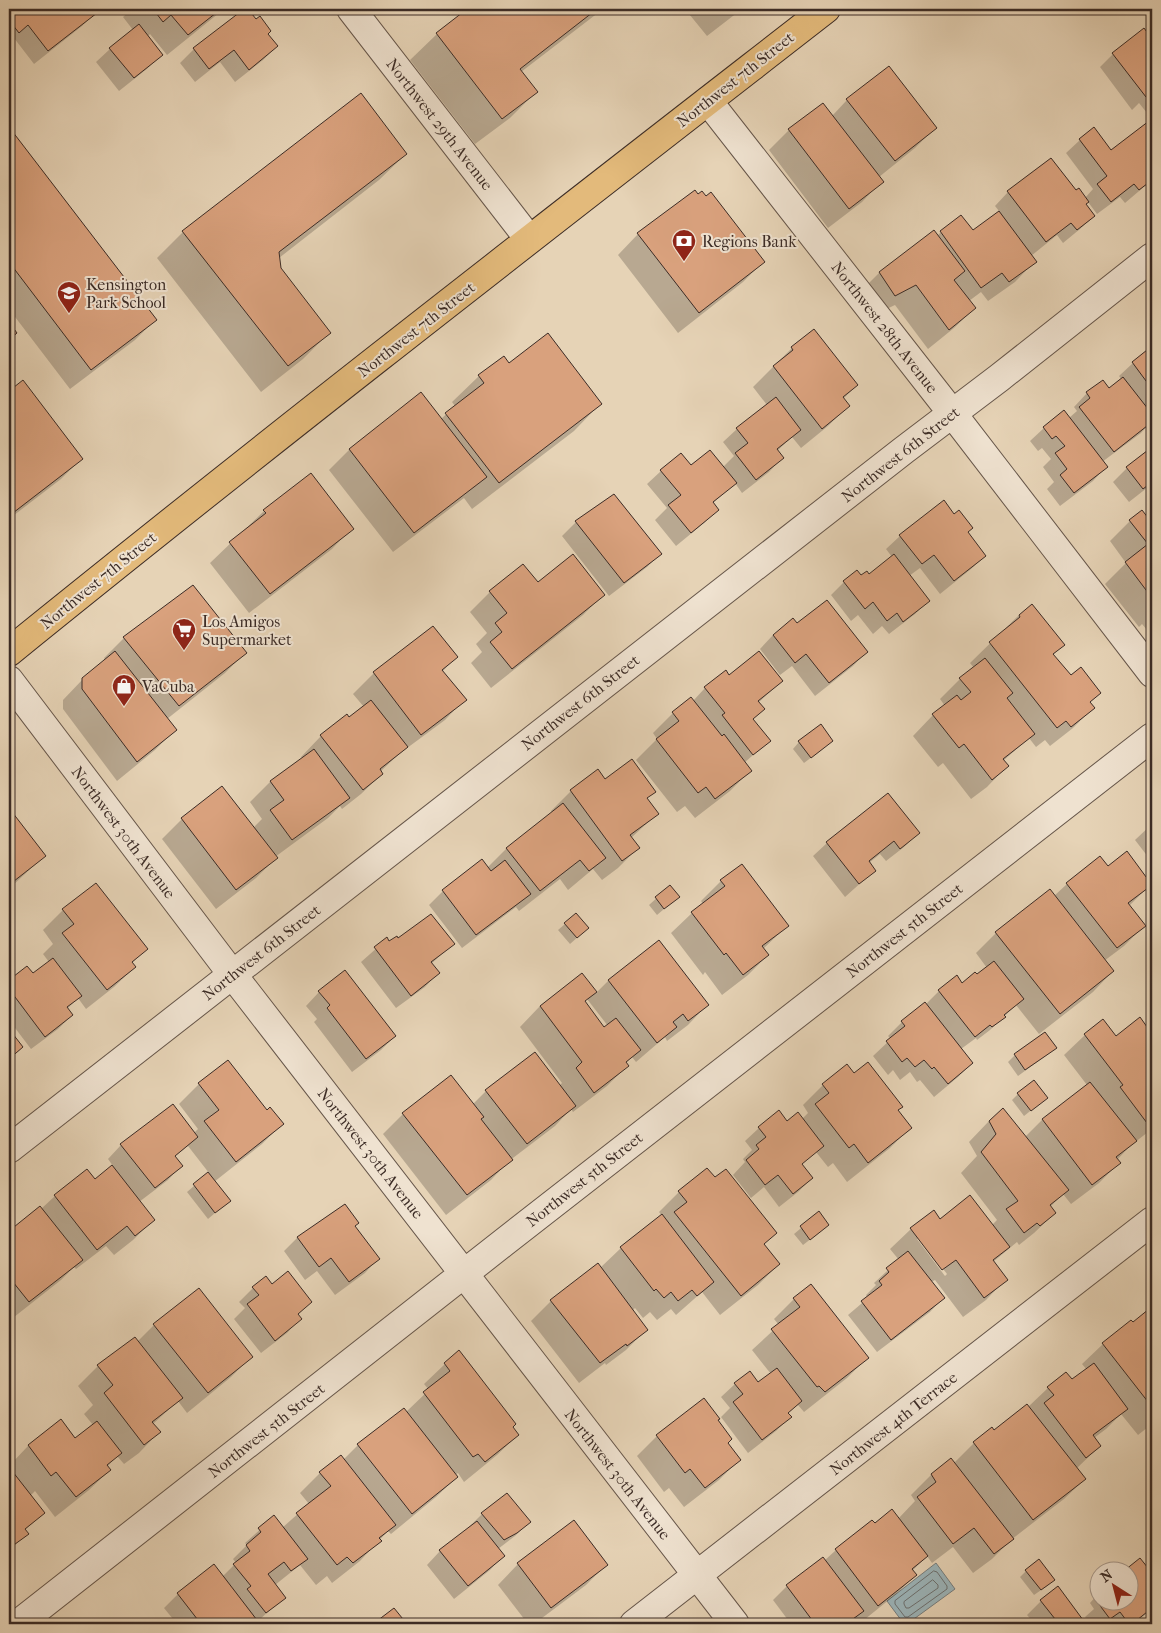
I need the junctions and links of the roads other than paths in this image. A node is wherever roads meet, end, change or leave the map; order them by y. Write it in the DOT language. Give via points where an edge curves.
graph roads {
  1 [pos="351,9"];
  2 [pos="826,9"];
  3 [pos="708,100"];
  4 [pos="529,239"];
  5 [pos="1152,256"];
  6 [pos="952,413"];
  7 [pos="9,652"];
  8 [pos="1152,673"];
  9 [pos="9,680"];
  10 [pos="1152,737"];
  11 [pos="232,974"];
  12 [pos="9,1148"];
  13 [pos="1152,1221"];
  14 [pos="465,1274"];
  15 [pos="696,1576"];
  16 [pos="18,1624"];
  17 [pos="634,1624"];
  18 [pos="734,1624"];
  1 -- 4 [label="street, Northwest 29th Avenue"];
  2 -- 3 [label="main road, Northwest 7th Street"];
  3 -- 4 [label="main road, Northwest 7th Street"];
  3 -- 6 [label="street, Northwest 28th Avenue"];
  4 -- 7 [label="main road, Northwest 7th Street"];
  5 -- 6 [label="street, Northwest 6th Street"];
  6 -- 8 [label="street, Northwest 28th Avenue"];
  6 -- 11 [label="street, Northwest 6th Street"];
  9 -- 11 [label="street, Northwest 30th Avenue"];
  10 -- 14 [label="street, Northwest 5th Street"];
  11 -- 12 [label="street, Northwest 6th Street"];
  11 -- 14 [label="street, Northwest 30th Avenue"];
  13 -- 15 [label="street, Northwest 4th Terrace"];
  14 -- 15 [label="street, Northwest 30th Avenue"];
  14 -- 16 [label="street, Northwest 5th Street"];
  15 -- 17 [label="street, Northwest 4th Terrace"];
  15 -- 18 [label="street, Northwest 30th Avenue"];
}
